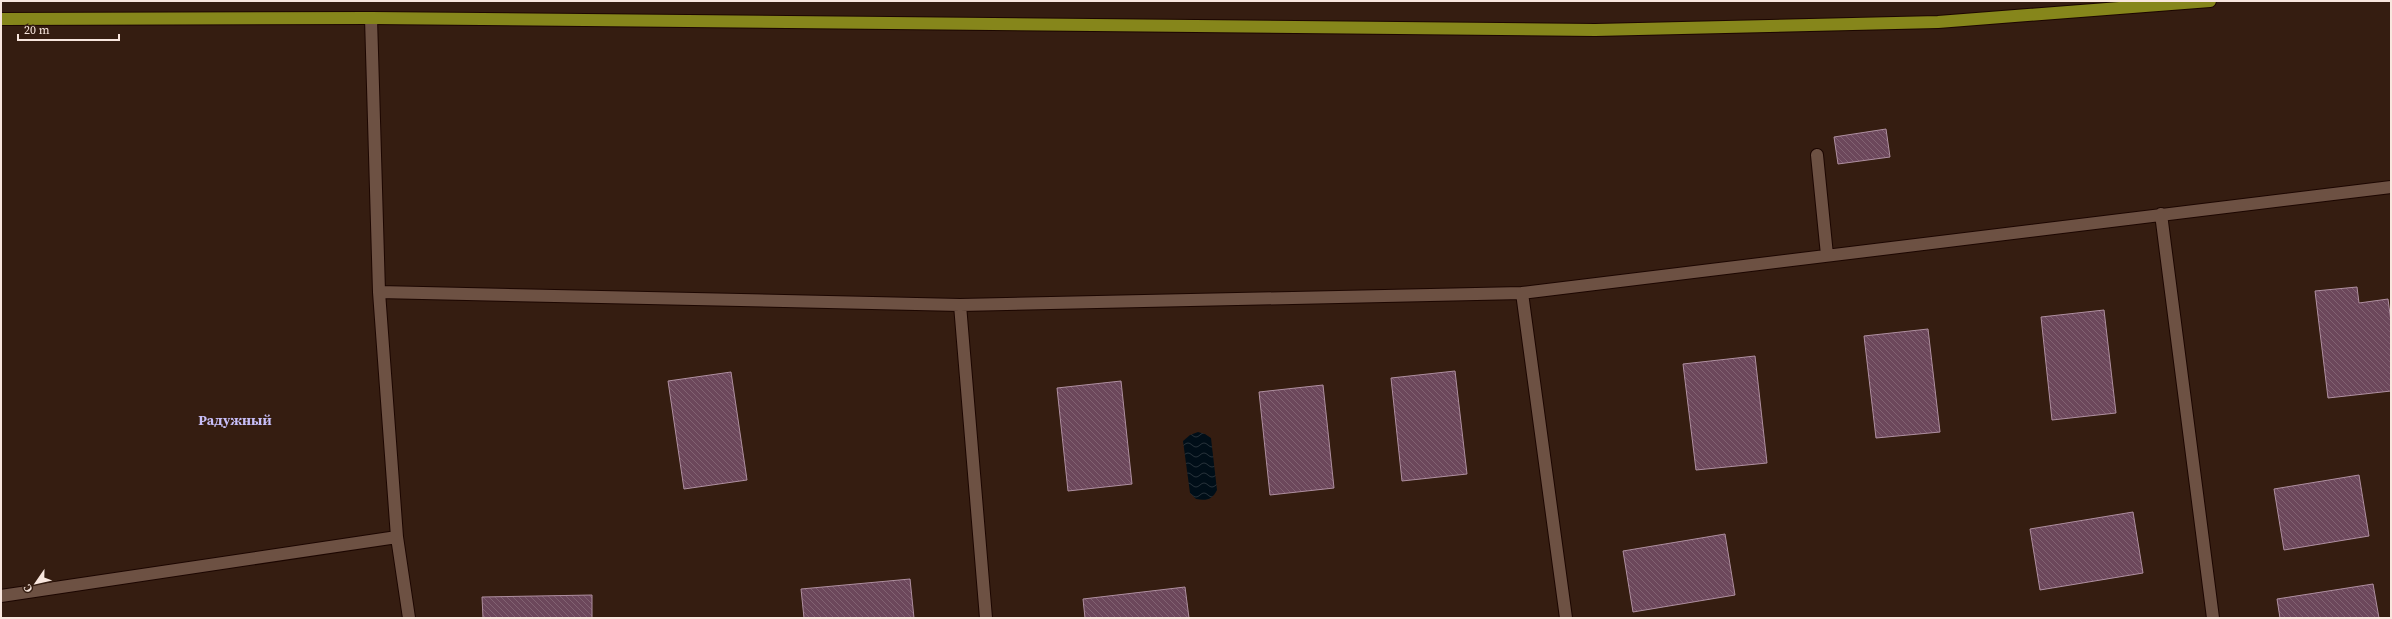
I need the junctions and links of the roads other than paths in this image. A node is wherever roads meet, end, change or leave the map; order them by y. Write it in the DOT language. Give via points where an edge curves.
graph roads {
  1 [pos="2210,1"];
  2 [pos="371,18"];
  3 [pos="1,19"];
  4 [pos="1817,155"];
  5 [pos="2391,187"];
  6 [pos="2162,214"];
  7 [pos="1827,255"];
  8 [pos="379,292"];
  9 [pos="1522,293"];
  10 [pos="960,305"];
  11 [pos="397,537"];
  12 [pos="1,596"];
  13 [pos="409,618"];
  14 [pos="986,618"];
  15 [pos="1566,618"];
  16 [pos="2213,618"];
  1 -- 2 [label="main road" via="1938,22 1595,30"];
  2 -- 3 [label="main road"];
  2 -- 8 [label="lane"];
  4 -- 7 [label="lane"];
  5 -- 6 [label="lane"];
  6 -- 7 [label="lane"];
  6 -- 16 [label="lane"];
  7 -- 9 [label="lane"];
  8 -- 10 [label="lane"];
  8 -- 11 [label="lane"];
  9 -- 10 [label="lane"];
  9 -- 15 [label="lane"];
  10 -- 14 [label="lane"];
  11 -- 12 [label="lane"];
  11 -- 13 [label="lane"];
}
